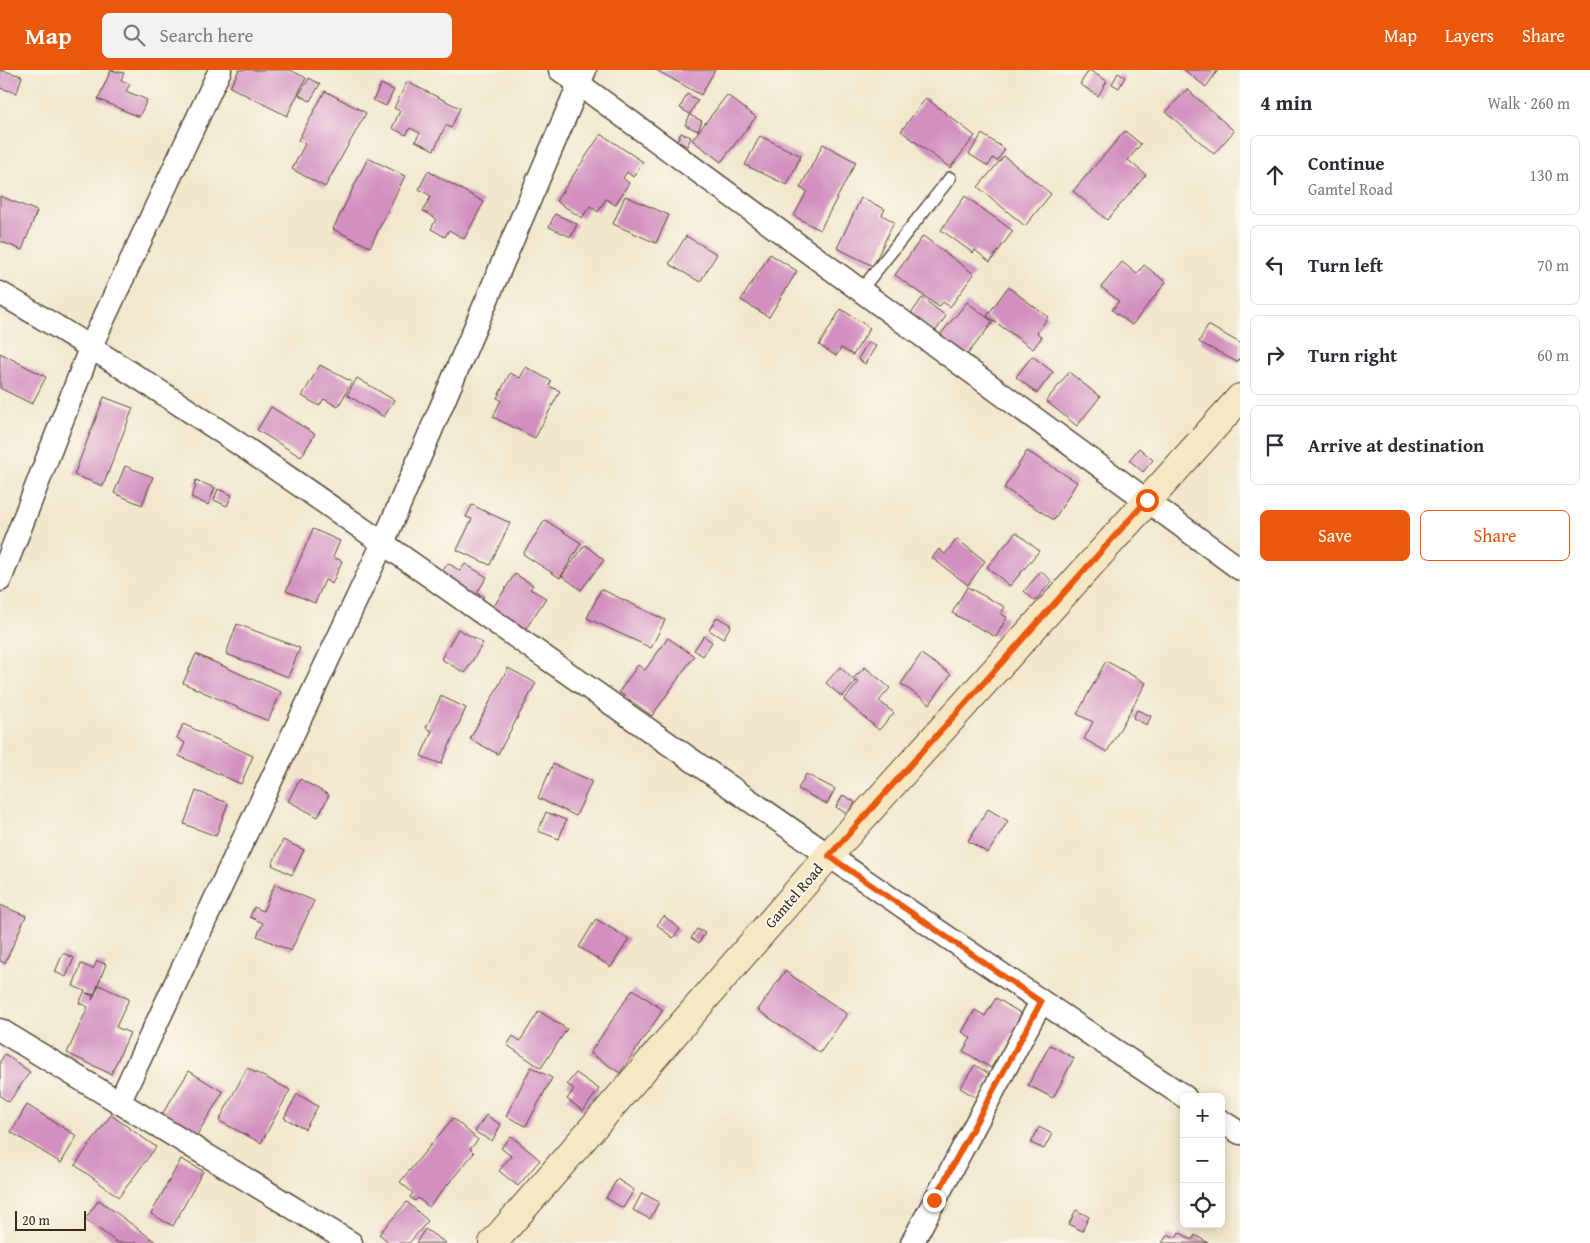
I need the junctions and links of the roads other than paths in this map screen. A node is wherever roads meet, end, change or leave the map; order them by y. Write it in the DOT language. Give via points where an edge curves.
graph roads {
  1 [pos="220,70"];
  2 [pos="575,74"];
  3 [pos="950,178"];
  4 [pos="861,290"];
  5 [pos="0,293"];
  6 [pos="92,346"];
  7 [pos="1240,398"];
  8 [pos="1147,500"];
  9 [pos="383,543"];
  10 [pos="1240,569"];
  11 [pos="0,580"];
  12 [pos="829,856"];
  13 [pos="1041,1002"];
  14 [pos="0,1030"];
  15 [pos="1180,1094"];
  16 [pos="119,1103"];
  17 [pos="1225,1124"];
  18 [pos="1240,1133"];
  19 [pos="351,1243"];
  20 [pos="493,1243"];
  21 [pos="912,1243"];
  1 -- 6 [label="street"];
  2 -- 4 [label="street"];
  2 -- 9 [label="street"];
  3 -- 4 [label="lane"];
  4 -- 8 [label="street"];
  5 -- 6 [label="street"];
  6 -- 9 [label="street"];
  6 -- 11 [label="street"];
  7 -- 8 [label="street, Gamtel Road"];
  8 -- 10 [label="street"];
  8 -- 12 [label="street, Gamtel Road"];
  9 -- 12 [label="street"];
  9 -- 16 [label="street"];
  12 -- 13 [label="street"];
  12 -- 20 [label="street, Gamtel Road"];
  13 -- 15 [label="street"];
  13 -- 21 [label="street"];
  14 -- 16 [label="street"];
  16 -- 19 [label="street"];
  17 -- 18 [label="street"];
}
